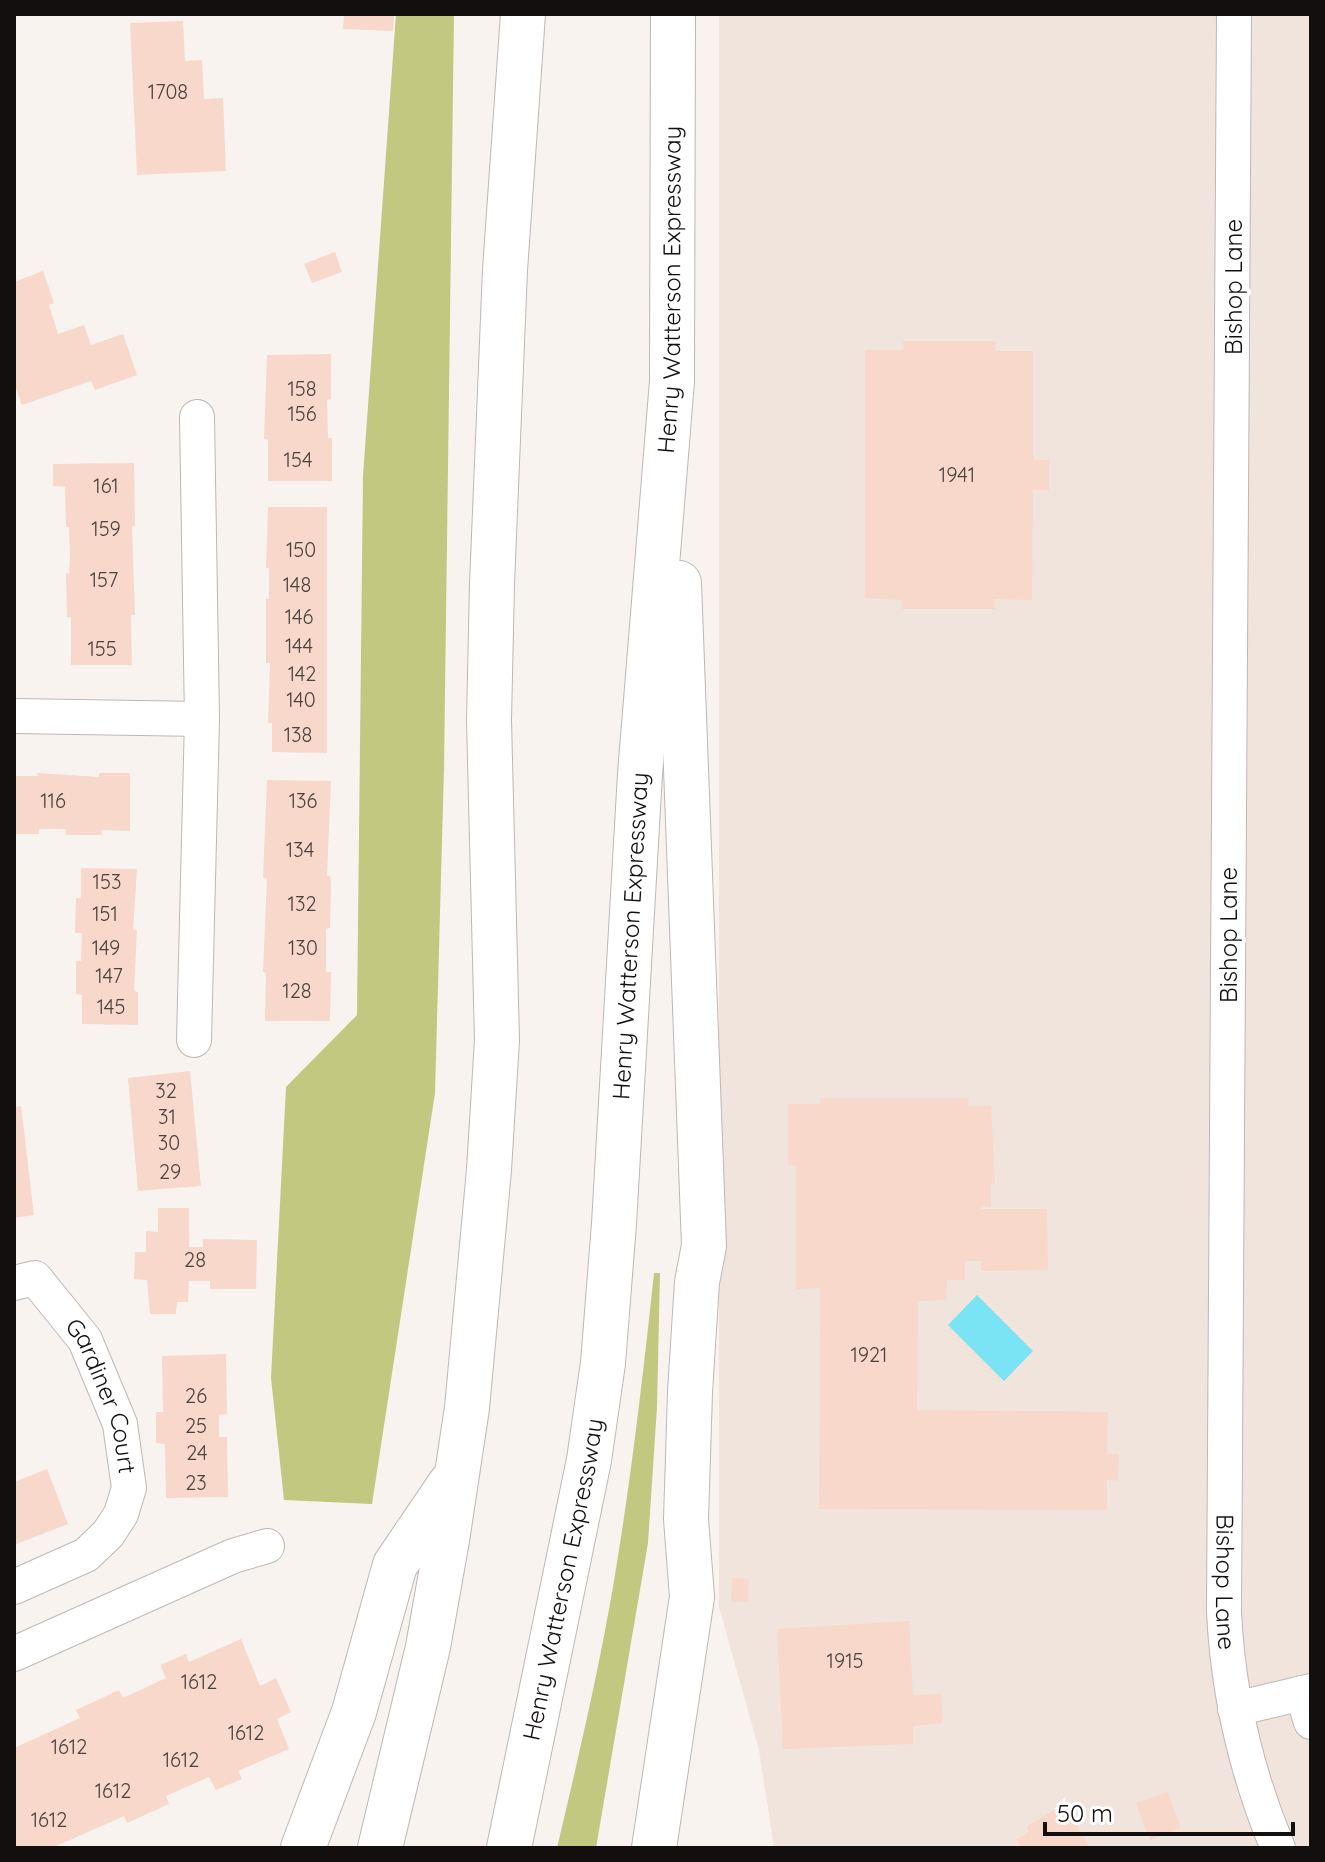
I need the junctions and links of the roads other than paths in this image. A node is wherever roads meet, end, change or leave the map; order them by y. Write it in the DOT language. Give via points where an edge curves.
graph roads {
  1 [pos="523,14"];
  2 [pos="673,14"];
  3 [pos="1234,14"];
  4 [pos="672,381"];
  5 [pos="197,417"];
  6 [pos="14,716"];
  7 [pos="202,719"];
  8 [pos="194,1040"];
  9 [pos="14,1283"];
  10 [pos="458,1472"];
  11 [pos="686,1519"];
  12 [pos="267,1546"];
  13 [pos="14,1587"];
  14 [pos="14,1654"];
  15 [pos="1308,1702"];
  16 [pos="1235,1709"];
  17 [pos="303,1848"];
  18 [pos="380,1848"];
  19 [pos="509,1848"];
  20 [pos="625,1848"];
  21 [pos="654,1848"];
  22 [pos="1278,1848"];
  1 -- 10 [label="highway" via="491,599 497,1040 488,1186"];
  2 -- 4 [label="highway, Henry Watterson Expressway"];
  3 -- 16 [label="street, Bishop Lane" via="1224,1612"];
  4 -- 11 [label="highway" via="704,1246 697,1282"];
  4 -- 19 [label="highway, Henry Watterson Expressway" via="640,774 603,1363 589,1460"];
  5 -- 7 [label="street"];
  6 -- 7 [label="street"];
  7 -- 8 [label="street"];
  9 -- 13 [label="street, Gardiner Court" via="35,1278 85,1340 120,1424 129,1488 121,1514 86,1555"];
  10 -- 17 [label="highway" via="395,1565 354,1712"];
  10 -- 18 [label="highway" via="428,1647"];
  11 -- 20 [label="highway"];
  11 -- 21 [label="highway" via="692,1597"];
  12 -- 14 [label="street" via="233,1556"];
  15 -- 16 [label="street"];
  16 -- 22 [label="street, Bishop Lane" via="1261,1807"];
}
